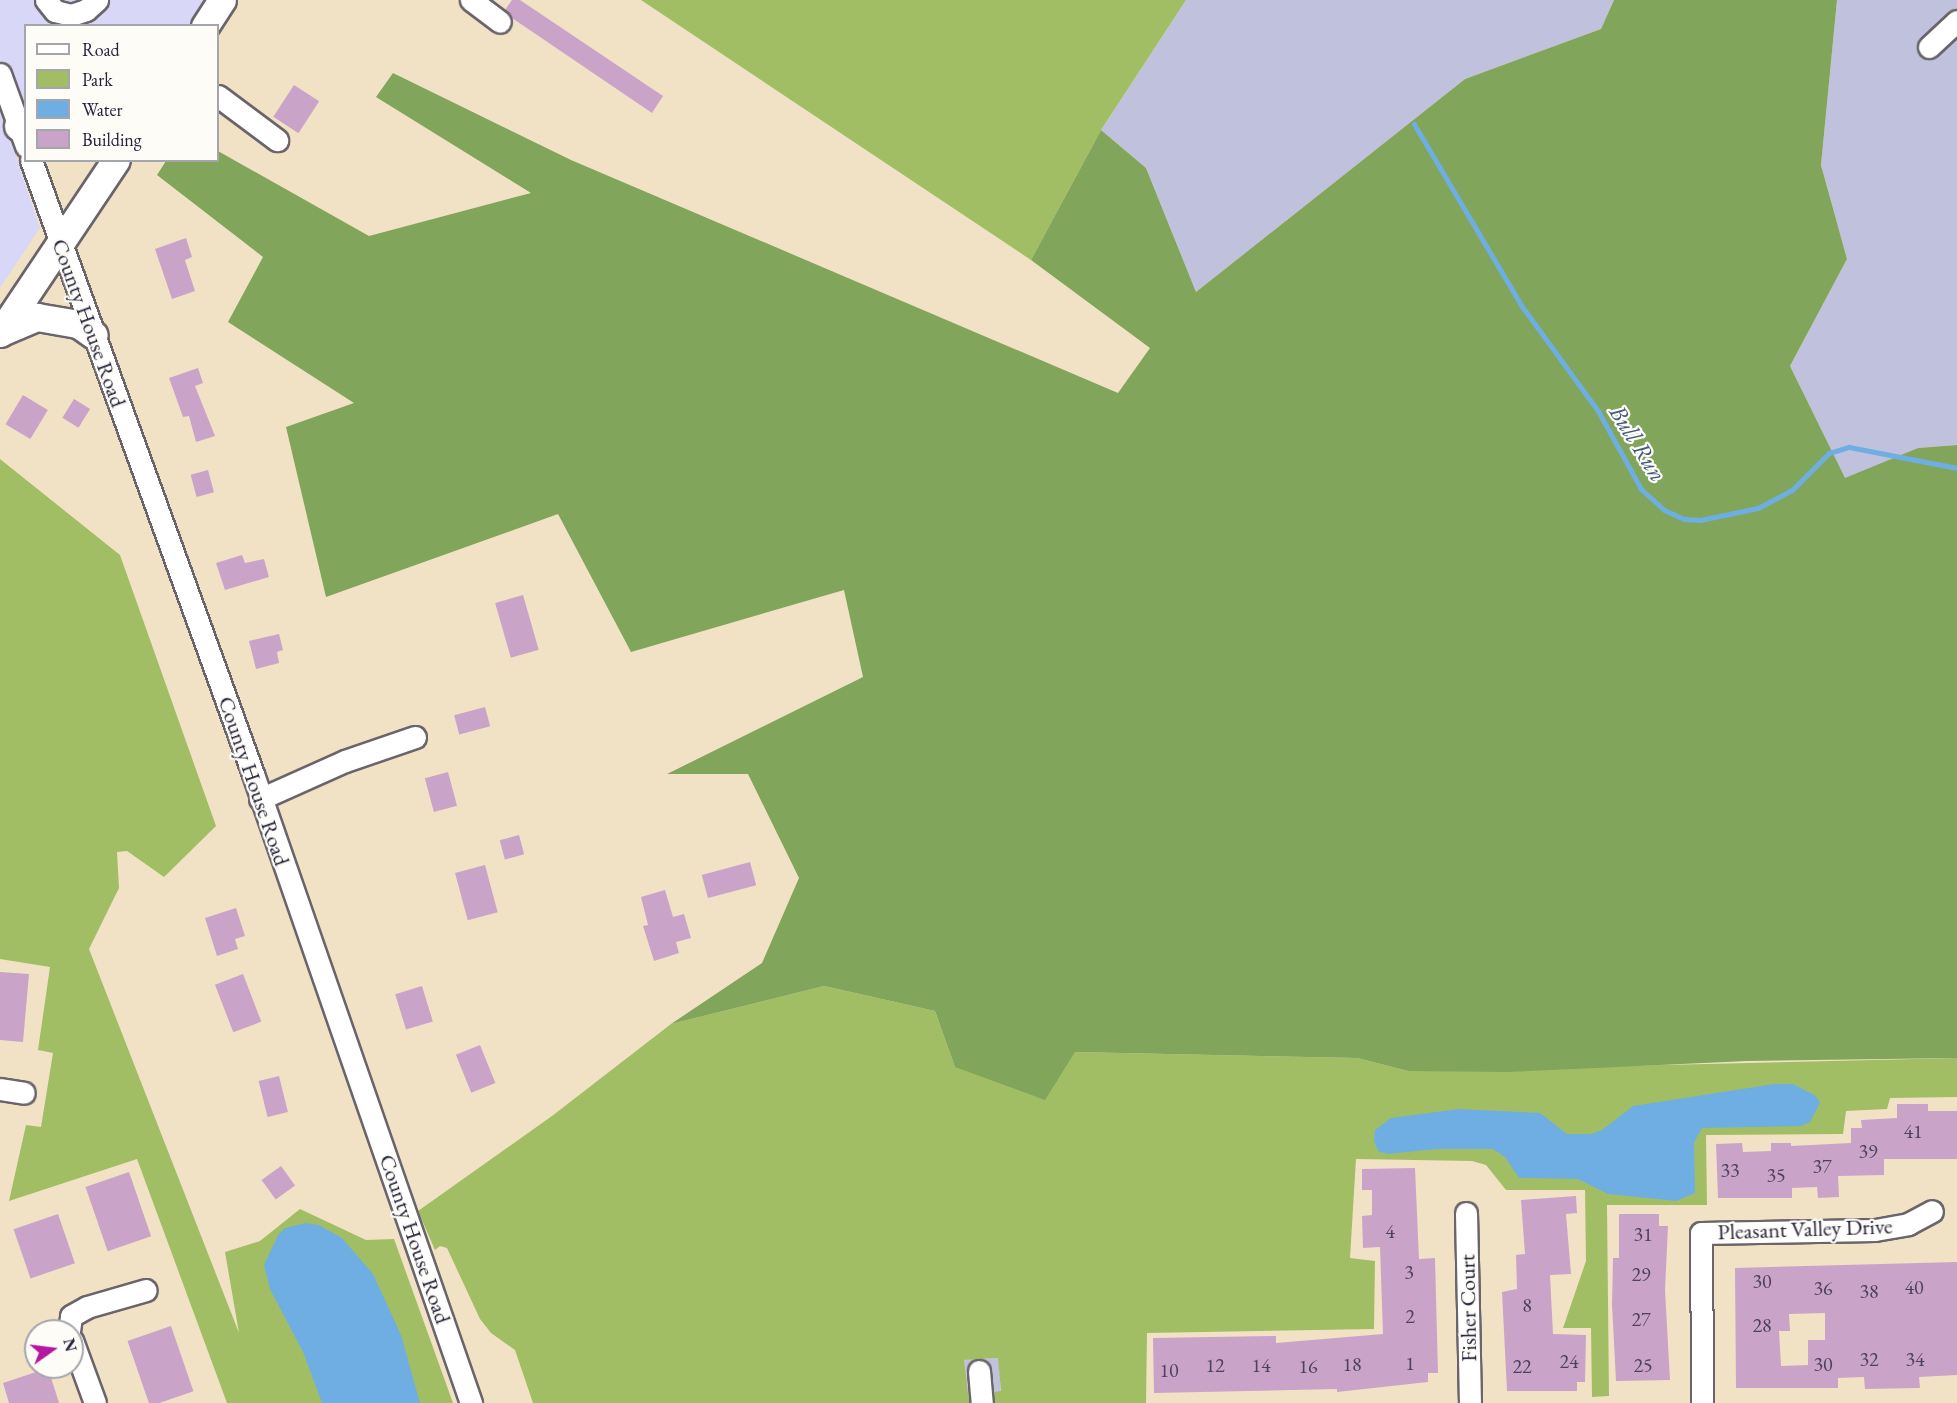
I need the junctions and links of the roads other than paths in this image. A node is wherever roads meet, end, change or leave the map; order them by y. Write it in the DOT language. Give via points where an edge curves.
graph roads {
  1 [pos="46,0"];
  2 [pos="97,0"];
  3 [pos="222,0"];
  4 [pos="471,0"];
  5 [pos="1957,21"];
  6 [pos="500,22"];
  7 [pos="206,24"];
  8 [pos="1929,47"];
  9 [pos="0,74"];
  10 [pos="219,97"];
  11 [pos="23,135"];
  12 [pos="277,140"];
  13 [pos="32,162"];
  14 [pos="115,162"];
  15 [pos="60,245"];
  16 [pos="1,333"];
  17 [pos="94,335"];
  18 [pos="415,736"];
  19 [pos="260,799"];
  20 [pos="0,1089"];
  21 [pos="24,1093"];
  22 [pos="1932,1211"];
  23 [pos="1466,1213"];
  24 [pos="146,1290"];
  25 [pos="71,1319"];
  26 [pos="979,1371"];
  27 [pos="84,1373"];
  28 [pos="95,1403"];
  29 [pos="471,1403"];
  30 [pos="982,1403"];
  31 [pos="1470,1403"];
  32 [pos="1701,1403"];
  1 -- 2 [label="street" via="55,11 71,15 86,10"];
  3 -- 7 [label="main road"];
  4 -- 6 [label="street"];
  5 -- 8 [label="street"];
  9 -- 11 [label="street"];
  10 -- 12 [label="street"];
  13 -- 15 [label="street, County House Road"];
  14 -- 15 [label="main road"];
  15 -- 16 [label="main road"];
  15 -- 17 [label="street, County House Road"];
  16 -- 17 [label="main road" via="37,317 60,318"];
  17 -- 19 [label="street, County House Road"];
  18 -- 19 [label="street" via="345,761"];
  19 -- 29 [label="street, County House Road"];
  20 -- 21 [label="street"];
  22 -- 32 [label="street, Pleasant Valley Drive" via="1908,1224 1875,1230 1701,1233"];
  23 -- 31 [label="street, Fisher Court"];
  24 -- 25 [label="street" via="87,1307"];
  26 -- 30 [label="street"];
  27 -- 28 [label="street"];
}
